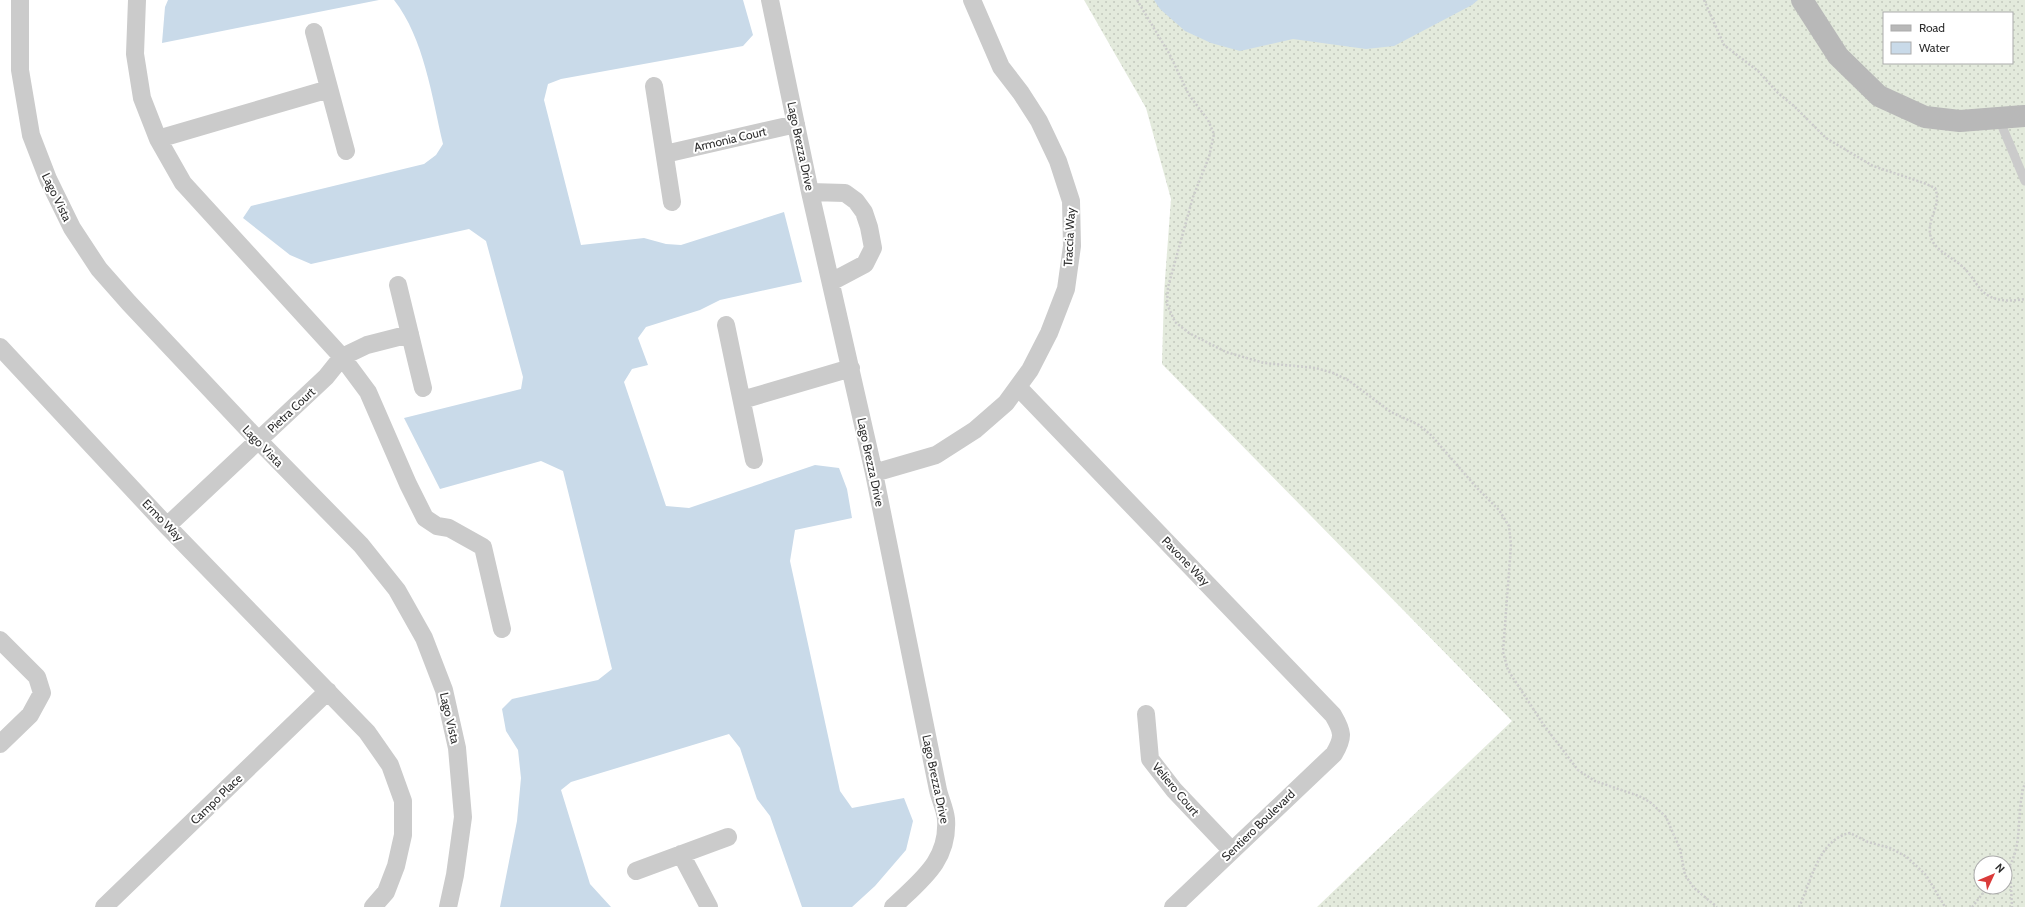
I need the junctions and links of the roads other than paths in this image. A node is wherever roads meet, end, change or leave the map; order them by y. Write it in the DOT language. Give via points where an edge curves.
graph roads {
  1 [pos="20,0"];
  2 [pos="137,0"];
  3 [pos="770,0"];
  4 [pos="972,0"];
  5 [pos="1802,0"];
  6 [pos="314,32"];
  7 [pos="654,86"];
  8 [pos="329,89"];
  9 [pos="2025,116"];
  10 [pos="1999,119"];
  11 [pos="796,124"];
  12 [pos="158,139"];
  13 [pos="346,151"];
  14 [pos="665,154"];
  15 [pos="2025,181"];
  16 [pos="810,192"];
  17 [pos="672,202"];
  18 [pos="831,282"];
  19 [pos="398,285"];
  20 [pos="726,325"];
  21 [pos="410,334"];
  22 [pos="0,348"];
  23 [pos="342,358"];
  24 [pos="851,368"];
  25 [pos="1018,387"];
  26 [pos="422,388"];
  27 [pos="742,400"];
  28 [pos="258,440"];
  29 [pos="754,460"];
  30 [pos="874,473"];
  31 [pos="167,526"];
  32 [pos="502,629"];
  33 [pos="0,640"];
  34 [pos="328,691"];
  35 [pos="1146,714"];
  36 [pos="1341,742"];
  37 [pos="0,744"];
  38 [pos="728,837"];
  39 [pos="1232,851"];
  40 [pos="681,854"];
  41 [pos="636,871"];
  42 [pos="112,904"];
  43 [pos="900,905"];
  44 [pos="374,907"];
  45 [pos="448,907"];
  46 [pos="709,907"];
  47 [pos="1173,907"];
  1 -- 28 [label="street, Lago Vista" via="20,70 31,135 48,179 72,228 99,269"];
  2 -- 12 [label="street" via="135,54 142,98"];
  3 -- 11 [label="street, Lago Brezza Drive"];
  4 -- 25 [label="street, Traccia Way" via="1001,68 1039,121 1058,161 1071,201 1072,246 1066,289 1049,333"];
  5 -- 10 [label="street" via="1838,56 1879,96 1925,117 1960,122"];
  6 -- 8 [label="street"];
  7 -- 14 [label="street"];
  8 -- 12 [label="street"];
  8 -- 13 [label="street"];
  9 -- 10 [label="street"];
  10 -- 15 [label="lane"];
  11 -- 14 [label="street, Armonia Court"];
  11 -- 16 [label="street, Lago Brezza Drive"];
  12 -- 23 [label="street" via="183,183"];
  14 -- 17 [label="street"];
  16 -- 18 [label="street, Lago Brezza Drive"];
  16 -- 18 [label="street" via="845,193 856,201 864,212 869,227 873,248 865,264"];
  18 -- 24 [label="street, Lago Brezza Drive"];
  19 -- 21 [label="street"];
  20 -- 27 [label="street"];
  21 -- 23 [label="street, Pietra Court" via="367,345"];
  21 -- 26 [label="street"];
  22 -- 31 [label="street, Ermo Way"];
  23 -- 28 [label="street, Pietra Court" via="326,377"];
  23 -- 32 [label="street" via="368,392 425,518 483,547"];
  24 -- 27 [label="street"];
  24 -- 30 [label="street, Lago Brezza Drive"];
  25 -- 30 [label="street, Traccia Way" via="1006,403 975,430 936,455"];
  25 -- 36 [label="street, Pavone Way" via="1333,715 1341,728"];
  27 -- 29 [label="street"];
  28 -- 31 [label="street, Pietra Court"];
  28 -- 45 [label="street, Lago Vista" via="361,545 397,590 424,638 444,690 457,748 463,817"];
  30 -- 43 [label="street, Lago Brezza Drive" via="938,790 946,818 946,841 940,857"];
  31 -- 34 [label="street, Ermo Way"];
  33 -- 37 [label="street" via="37,677 42,693 30,715"];
  34 -- 42 [label="street, Campo Place"];
  34 -- 44 [label="street, Ermo Way" via="367,732 390,765 403,800 403,835 396,866 386,892"];
  35 -- 39 [label="street, Veliero Court" via="1150,759 1174,790"];
  36 -- 39 [label="street, Sentiero Boulevard" via="1334,754"];
  38 -- 40 [label="street"];
  39 -- 47 [label="street, Sentiero Boulevard"];
  40 -- 41 [label="street"];
  40 -- 46 [label="street"];
}
